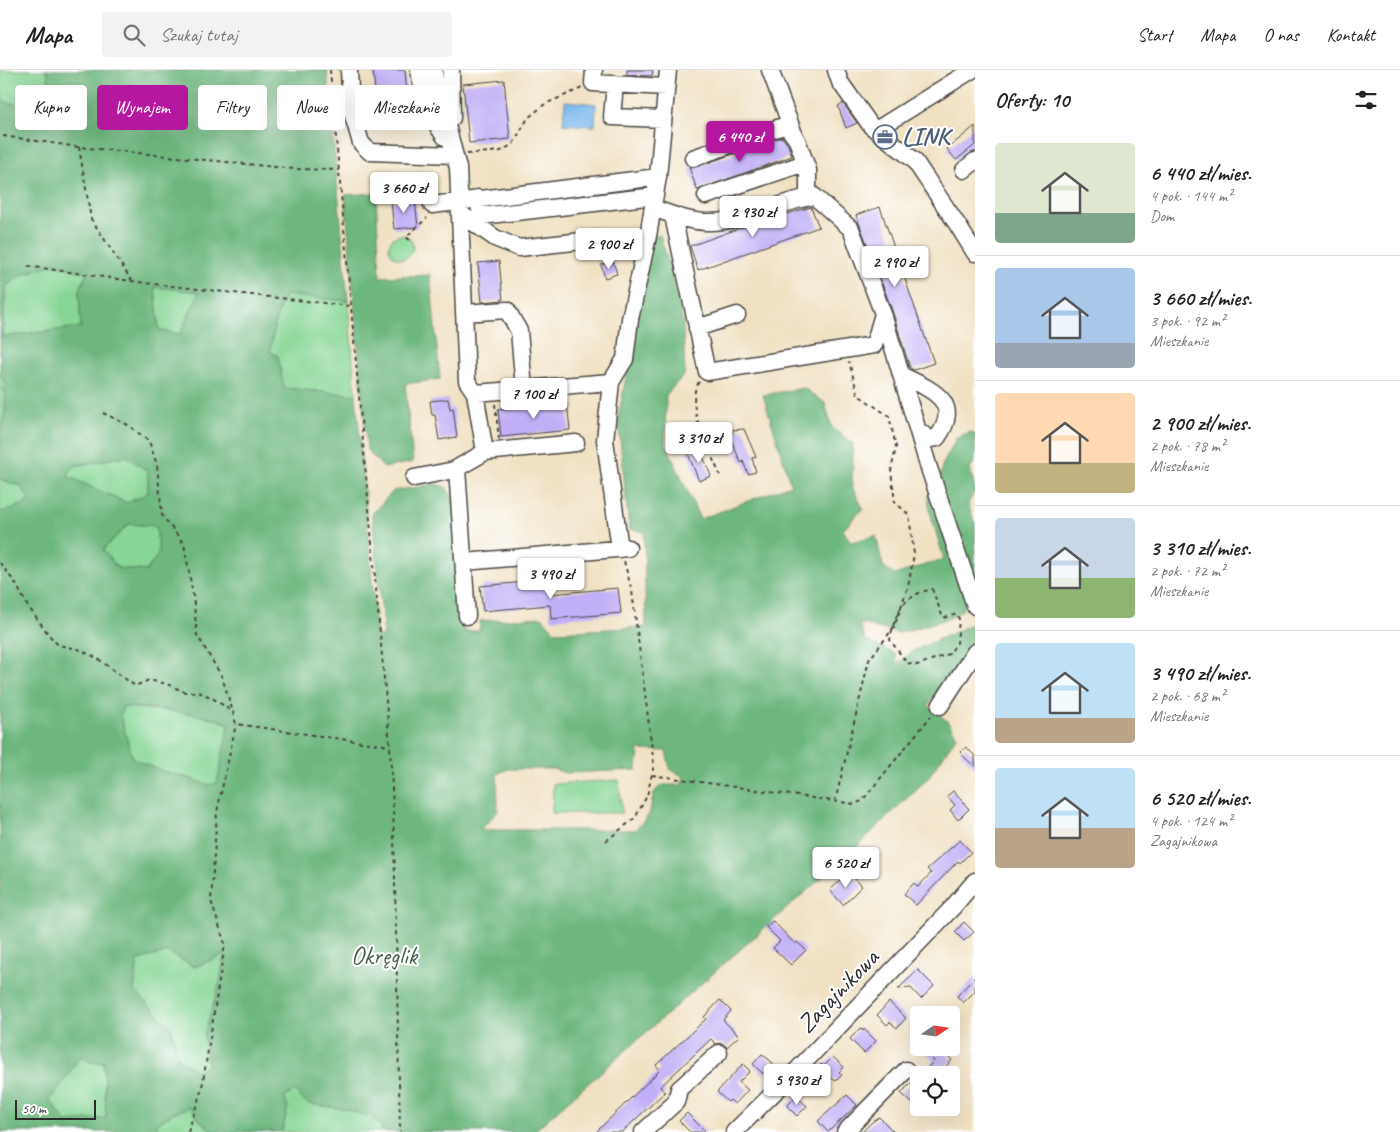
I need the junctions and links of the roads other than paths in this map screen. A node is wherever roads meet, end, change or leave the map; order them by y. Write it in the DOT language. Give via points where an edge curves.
graph roads {
  1 [pos="348,70"];
  2 [pos="419,70"];
  3 [pos="434,70"];
  4 [pos="451,70"];
  5 [pos="668,70"];
  6 [pos="770,70"];
  7 [pos="836,70"];
  8 [pos="972,70"];
  9 [pos="594,76"];
  10 [pos="615,84"];
  11 [pos="666,87"];
  12 [pos="663,119"];
  13 [pos="876,130"];
  14 [pos="795,139"];
  15 [pos="453,150"];
  16 [pos="693,158"];
  17 [pos="805,163"];
  18 [pos="658,177"];
  19 [pos="706,196"];
  20 [pos="478,198"];
  21 [pos="808,198"];
  22 [pos="654,202"];
  23 [pos="448,205"];
  24 [pos="673,216"];
  25 [pos="600,239"];
  26 [pos="974,247"];
  27 [pos="464,313"];
  28 [pos="737,314"];
  29 [pos="883,314"];
  30 [pos="697,328"];
  31 [pos="901,375"];
  32 [pos="611,382"];
  33 [pos="524,389"];
  34 [pos="476,393"];
  35 [pos="918,431"];
  36 [pos="576,444"];
  37 [pos="492,451"];
  38 [pos="457,469"];
  39 [pos="414,478"];
  40 [pos="464,562"];
  41 [pos="975,606"];
  42 [pos="467,616"];
  43 [pos="975,652"];
  44 [pos="940,706"];
  45 [pos="975,881"];
  46 [pos="719,1053"];
  47 [pos="906,1070"];
  48 [pos="643,1132"];
  49 [pos="734,1132"];
  50 [pos="845,1132"];
  1 -- 15 [label="street" via="351,110 361,143 370,152"];
  2 -- 15 [label="street" via="423,96"];
  3 -- 15 [label="street"];
  4 -- 15 [label="street"];
  5 -- 11 [label="street"];
  6 -- 14 [label="street"];
  7 -- 13 [label="street" via="840,82"];
  8 -- 13 [label="street"];
  9 -- 10 [label="street"];
  10 -- 11 [label="street"];
  10 -- 12 [label="street" via="612,117"];
  11 -- 12 [label="street"];
  12 -- 18 [label="street"];
  13 -- 26 [label="street" via="914,160"];
  14 -- 16 [label="street" via="786,125"];
  14 -- 17 [label="street"];
  15 -- 23 [label="street" via="458,168"];
  17 -- 19 [label="street"];
  17 -- 21 [label="street"];
  18 -- 20 [label="street"];
  18 -- 22 [label="street"];
  20 -- 22 [label="street" via="481,216"];
  20 -- 23 [label="street"];
  21 -- 24 [label="street" via="739,218 706,222"];
  21 -- 29 [label="street" via="814,196 851,229"];
  22 -- 24 [label="street"];
  22 -- 32 [label="street" via="624,359"];
  23 -- 25 [label="street" via="495,238 519,248"];
  23 -- 27 [label="street"];
  24 -- 30 [label="street"];
  27 -- 33 [label="street" via="507,310 519,330"];
  27 -- 34 [label="street" via="467,381"];
  28 -- 30 [label="street"];
  29 -- 30 [label="street" via="874,345 707,372"];
  29 -- 31 [label="street"];
  31 -- 35 [label="street"];
  31 -- 35 [label="street" via="944,400 948,413 937,438 930,439"];
  32 -- 33 [label="street"];
  32 -- 40 [label="street" via="605,440 624,548"];
  33 -- 34 [label="street"];
  34 -- 37 [label="street"];
  35 -- 41 [label="street"];
  36 -- 37 [label="street"];
  37 -- 38 [label="street"];
  38 -- 39 [label="street"];
  38 -- 40 [label="street"];
  40 -- 42 [label="street"];
  43 -- 44 [label="street"];
  45 -- 49 [label="street, Zagajnikowa"];
  46 -- 48 [label="street" via="679,1089 676,1102"];
  47 -- 50 [label="street"];
}
